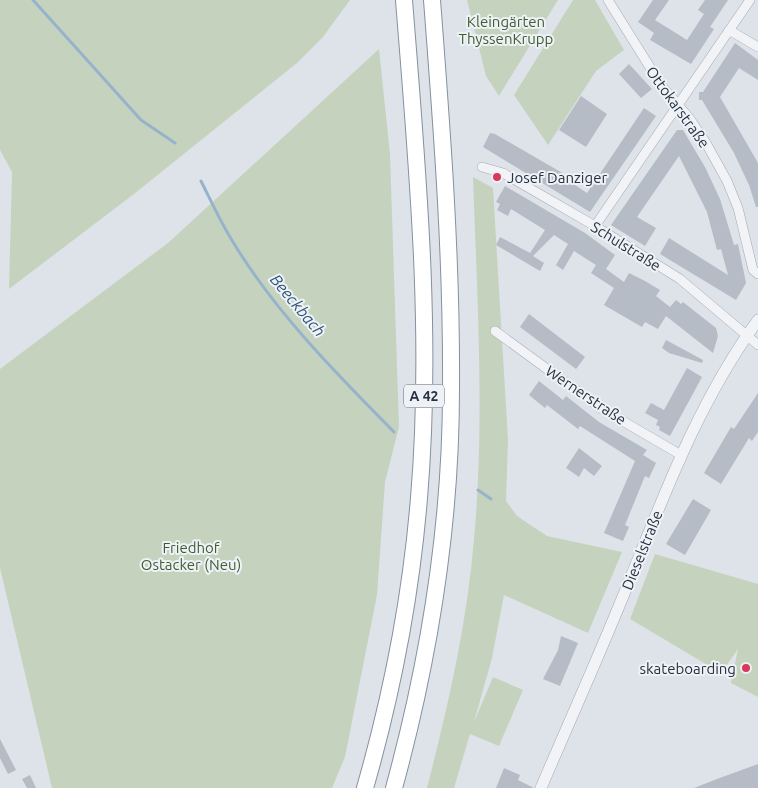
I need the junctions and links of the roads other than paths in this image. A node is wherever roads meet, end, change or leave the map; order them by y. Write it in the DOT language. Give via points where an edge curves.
graph roads {
  1 [pos="404,0"];
  2 [pos="432,0"];
  3 [pos="608,0"];
  4 [pos="750,0"];
  5 [pos="729,30"];
  6 [pos="758,47"];
  7 [pos="678,105"];
  8 [pos="482,167"];
  9 [pos="595,226"];
  10 [pos="758,274"];
  11 [pos="758,320"];
  12 [pos="495,331"];
  13 [pos="747,336"];
  14 [pos="758,345"];
  15 [pos="680,455"];
  16 [pos="365,788"];
  17 [pos="394,788"];
  18 [pos="540,788"];
  1 -- 16 [label="highway, A 42" via="422,252 424,390 420,498 394,672"];
  2 -- 17 [label="highway, A 42" via="448,253 452,391 438,576 407,741"];
  3 -- 7 [label="street, Ottokarstraße" via="661,85"];
  4 -- 5 [label="street"];
  5 -- 6 [label="street"];
  5 -- 7 [label="street"];
  7 -- 9 [label="street"];
  7 -- 10 [label="street, Ottokarstraße" via="706,143 727,181 738,208 753,270"];
  8 -- 9 [label="street, Schulstraße" via="503,174"];
  9 -- 13 [label="street, Schulstraße" via="680,280"];
  11 -- 13 [label="street, Dieselstraße"];
  12 -- 15 [label="street, Wernerstraße" via="602,408"];
  13 -- 14 [label="street, Schulstraße"];
  13 -- 15 [label="street, Dieselstraße" via="718,381"];
  15 -- 18 [label="street, Dieselstraße"];
}
